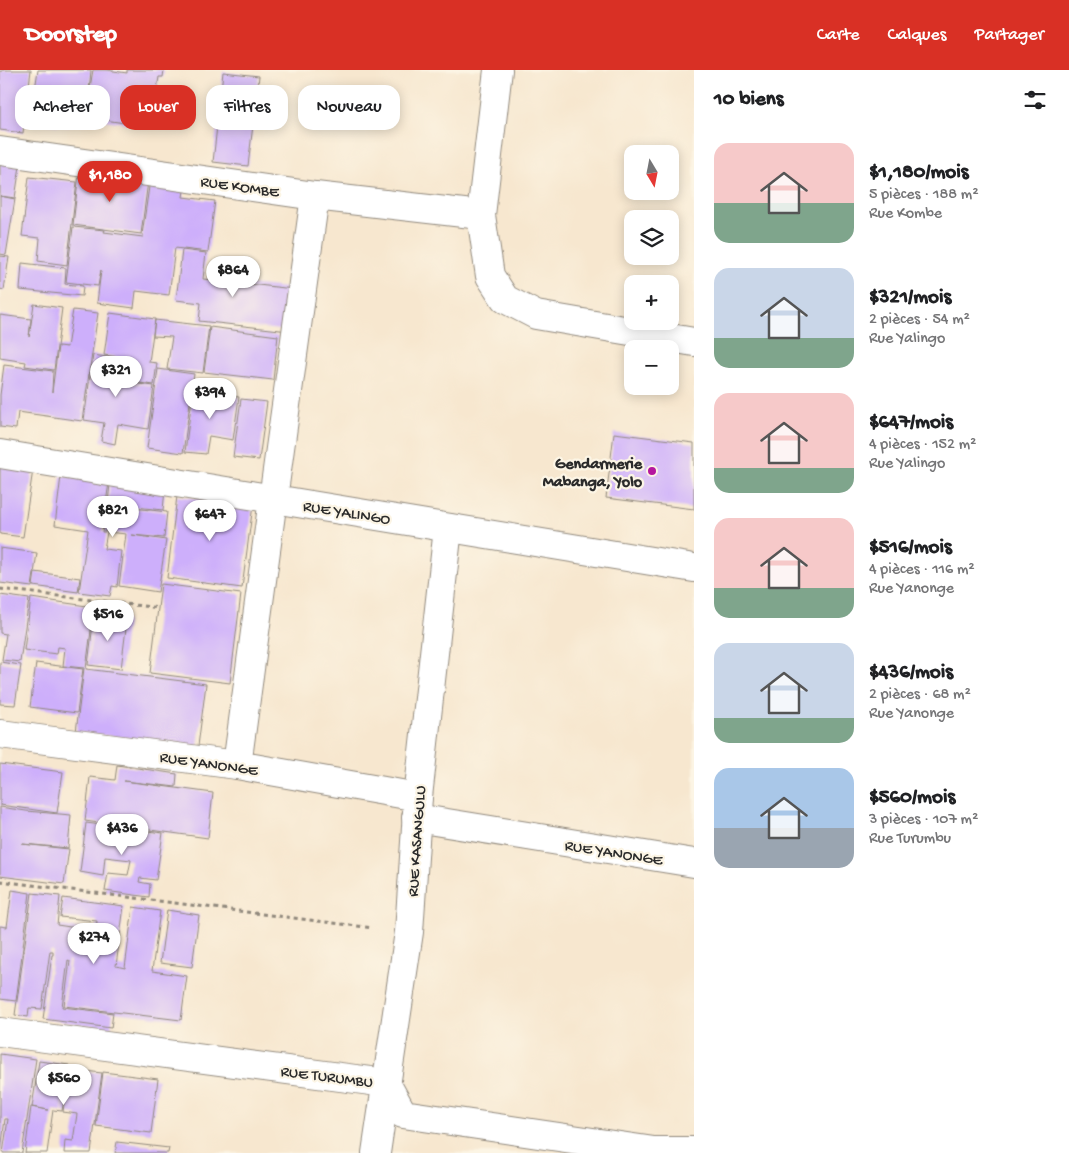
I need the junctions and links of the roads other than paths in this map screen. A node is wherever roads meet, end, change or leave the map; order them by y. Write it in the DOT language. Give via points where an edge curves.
graph roads {
  1 [pos="498,70"];
  2 [pos="0,151"];
  3 [pos="315,196"];
  4 [pos="481,215"];
  5 [pos="694,342"];
  6 [pos="0,454"];
  7 [pos="273,499"];
  8 [pos="448,528"];
  9 [pos="694,568"];
  10 [pos="0,734"];
  11 [pos="237,765"];
  12 [pos="417,808"];
  13 [pos="694,863"];
  14 [pos="0,1032"];
  15 [pos="386,1083"];
  16 [pos="694,1152"];
  17 [pos="376,1153"];
  1 -- 4 [label="street"];
  2 -- 3 [label="street, RUE KOMBE"];
  3 -- 4 [label="street, RUE KOMBE"];
  3 -- 7 [label="street"];
  4 -- 5 [label="street" via="490,276 505,299 536,315"];
  6 -- 7 [label="street, RUE YALINGO"];
  7 -- 8 [label="street, RUE YALINGO"];
  7 -- 11 [label="street"];
  8 -- 9 [label="street, RUE YALINGO"];
  8 -- 12 [label="street, RUE KASANGULU"];
  10 -- 11 [label="street, RUE YANONGE"];
  11 -- 12 [label="street, RUE YANONGE"];
  12 -- 13 [label="street, RUE YANONGE"];
  12 -- 15 [label="street, RUE KASANGULU" via="408,932"];
  14 -- 15 [label="street, RUE TURUMBU"];
  15 -- 16 [label="street, RUE TURUMBU" via="403,1114 654,1151"];
  15 -- 17 [label="street, RUE KASANGULU"];
}
